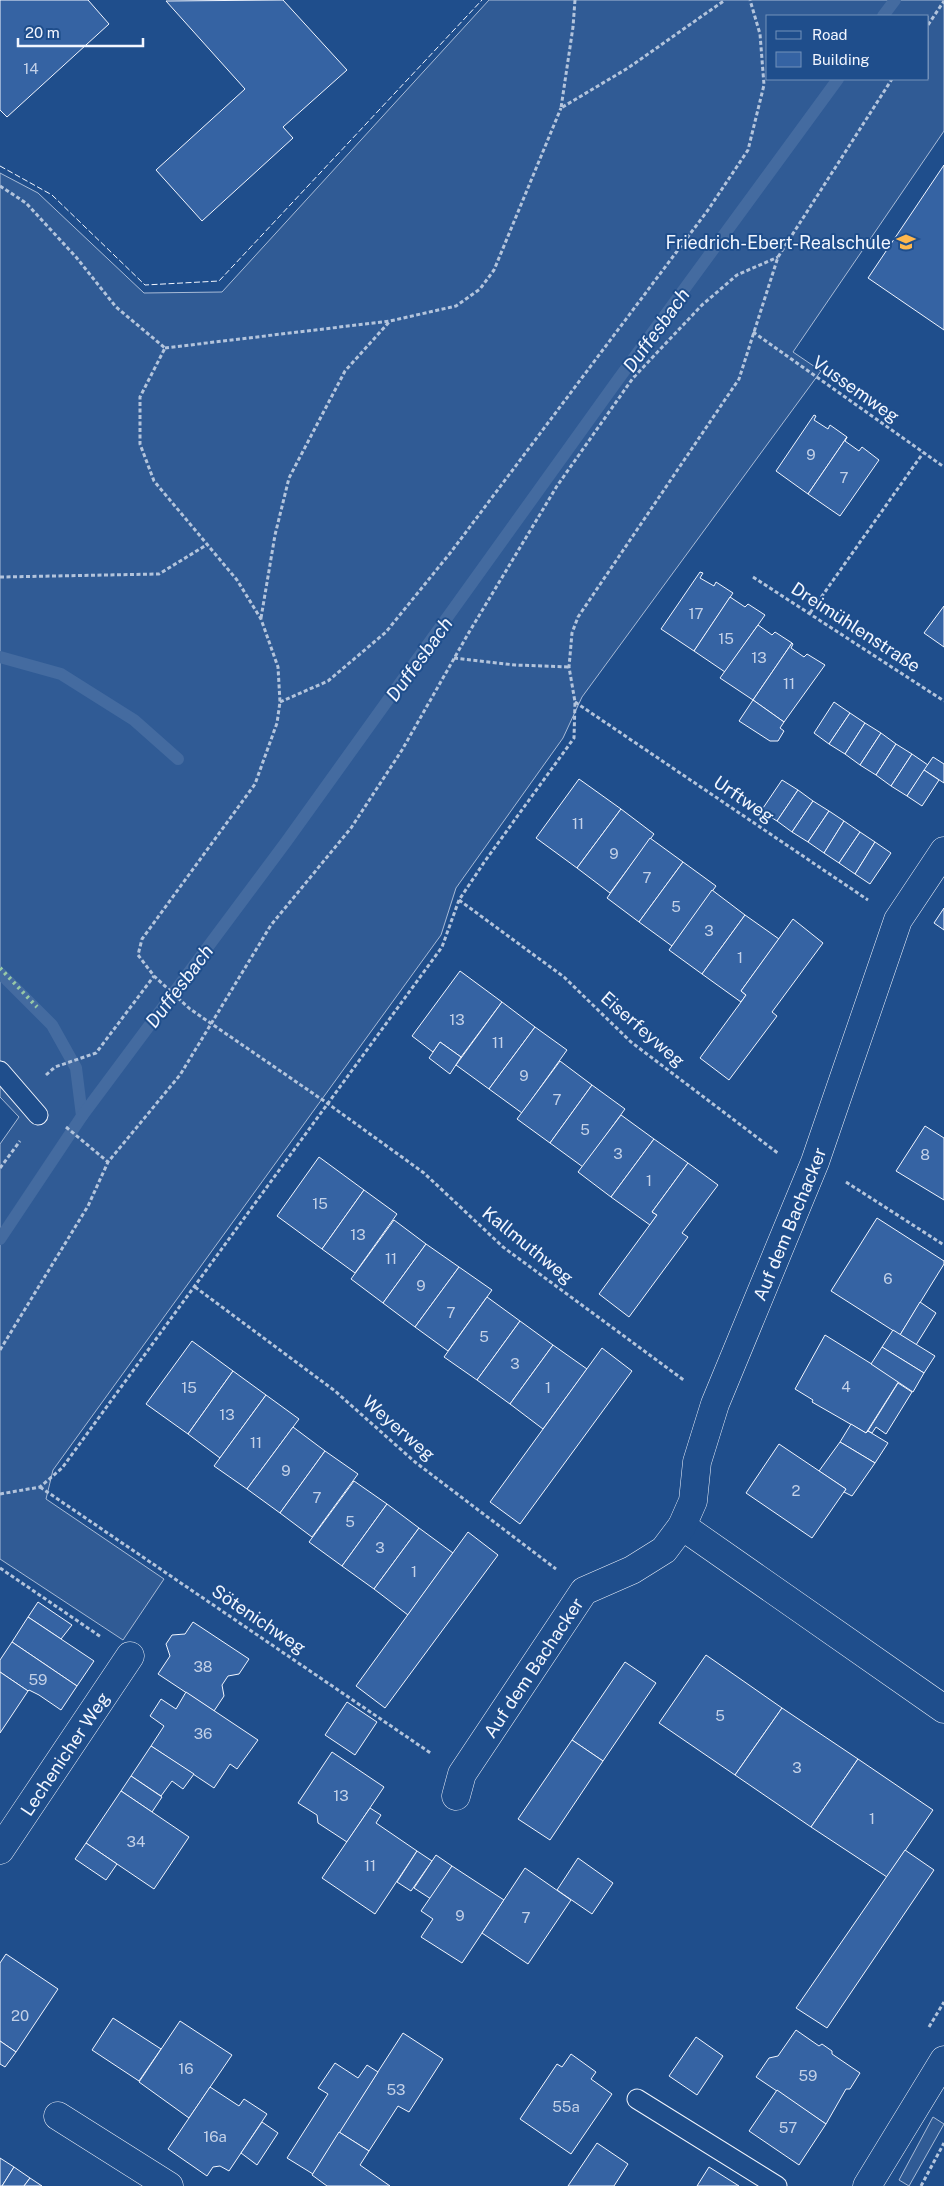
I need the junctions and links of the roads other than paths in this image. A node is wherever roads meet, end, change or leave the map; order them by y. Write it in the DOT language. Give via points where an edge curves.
graph roads {
  1 [pos="944,851"];
  2 [pos="0,1071"];
  3 [pos="38,1115"];
  4 [pos="682,1526"];
  5 [pos="130,1656"];
  6 [pos="944,1709"];
  7 [pos="459,1785"];
  8 [pos="0,1850"];
  9 [pos="944,2060"];
  10 [pos="637,2100"];
  11 [pos="58,2116"];
  12 [pos="170,2186"];
  13 [pos="777,2186"];
  14 [pos="867,2186"];
  1 -- 4 [label="street, Auf dem Bachacker" via="898,920 812,1169 715,1404 697,1462 693,1501"];
  2 -- 3 [label="lane"];
  4 -- 6 [label="street"];
  4 -- 7 [label="street, Auf dem Bachacker" via="664,1550 632,1570 584,1591"];
  5 -- 8 [label="street, Lechenicher Weg"];
  9 -- 14 [label="street"];
  10 -- 13 [label="lane"];
  11 -- 12 [label="street"];
}
